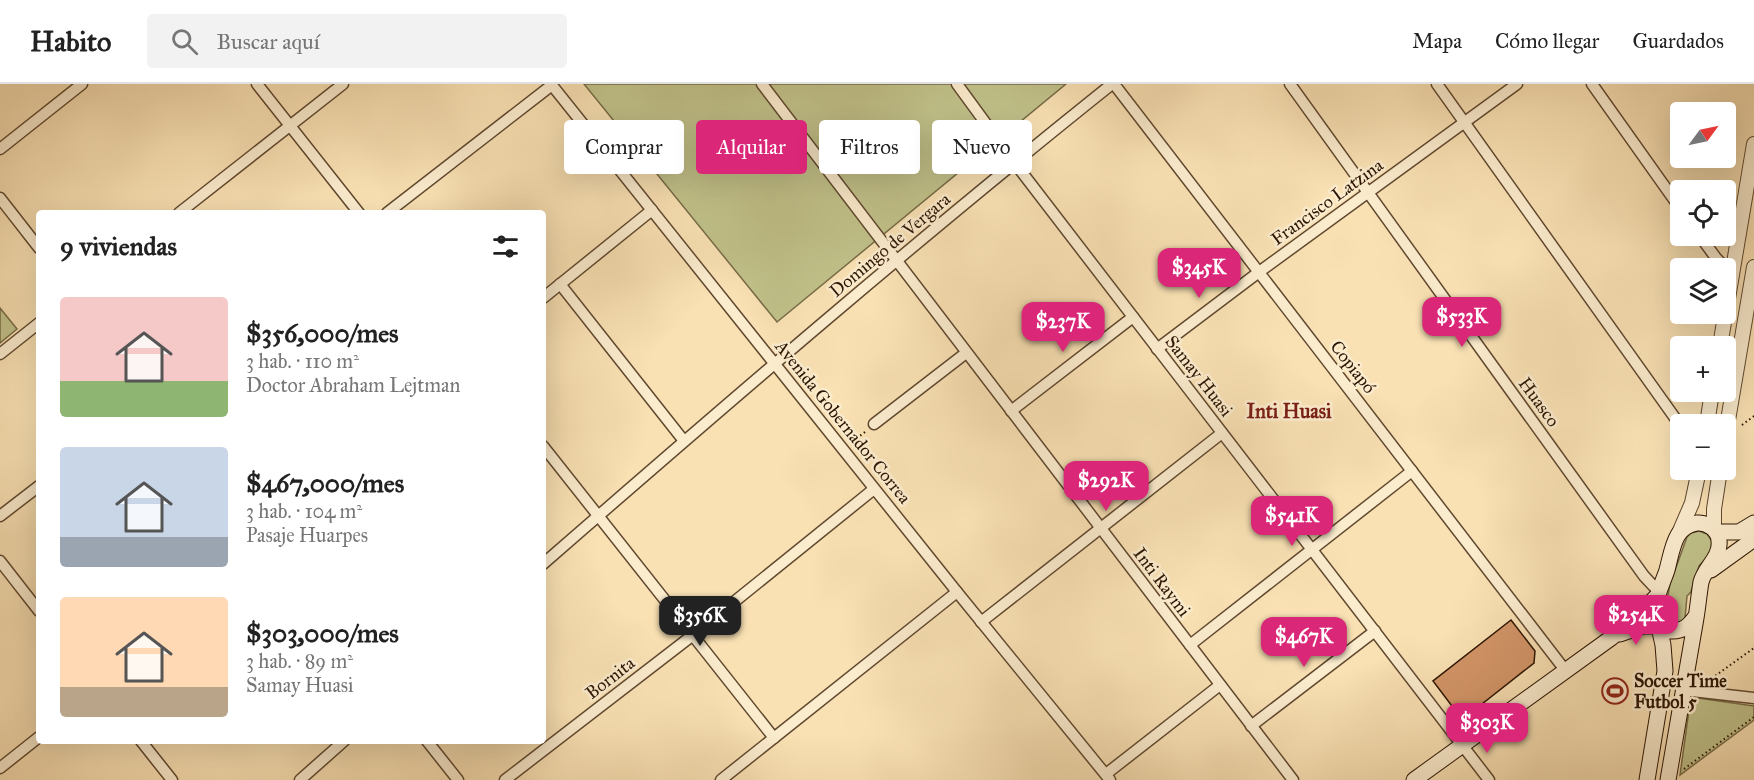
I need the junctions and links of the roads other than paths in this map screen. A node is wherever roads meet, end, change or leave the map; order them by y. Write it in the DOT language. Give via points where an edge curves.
graph roads {
  1 [pos="82,84"];
  2 [pos="257,84"];
  3 [pos="343,84"];
  4 [pos="762,84"];
  5 [pos="957,84"];
  6 [pos="1113,84"];
  7 [pos="1290,84"];
  8 [pos="1437,84"];
  9 [pos="1517,84"];
  10 [pos="1592,84"];
  11 [pos="551,85"];
  12 [pos="983,120"];
  13 [pos="1464,122"];
  14 [pos="290,126"];
  15 [pos="1754,144"];
  16 [pos="1032,148"];
  17 [pos="0,149"];
  18 [pos="1000,174"];
  19 [pos="1023,174"];
  20 [pos="1368,192"];
  21 [pos="1670,194"];
  22 [pos="0,198"];
  23 [pos="183,210"];
  24 [pos="357,210"];
  25 [pos="391,210"];
  26 [pos="652,210"];
  27 [pos="36,244"];
  28 [pos="1735,258"];
  29 [pos="896,261"];
  30 [pos="1754,267"];
  31 [pos="1259,272"];
  32 [pos="560,284"];
  33 [pos="546,296"];
  34 [pos="1133,317"];
  35 [pos="36,326"];
  36 [pos="1158,349"];
  37 [pos="966,353"];
  38 [pos="0,354"];
  39 [pos="774,363"];
  40 [pos="1011,411"];
  41 [pos="1672,414"];
  42 [pos="1729,414"];
  43 [pos="874,424"];
  44 [pos="1222,433"];
  45 [pos="684,441"];
  46 [pos="546,450"];
  47 [pos="1412,471"];
  48 [pos="1697,480"];
  49 [pos="1718,480"];
  50 [pos="36,488"];
  51 [pos="874,489"];
  52 [pos="0,516"];
  53 [pos="598,516"];
  54 [pos="1754,523"];
  55 [pos="1100,528"];
  56 [pos="1715,530"];
  57 [pos="1678,535"];
  58 [pos="1754,539"];
  59 [pos="1312,549"];
  60 [pos="0,561"];
  61 [pos="546,561"];
  62 [pos="1702,578"];
  63 [pos="957,592"];
  64 [pos="1658,594"];
  65 [pos="36,607"];
  66 [pos="1696,616"];
  67 [pos="981,622"];
  68 [pos="1658,627"];
  69 [pos="1375,632"];
  70 [pos="693,635"];
  71 [pos="1611,638"];
  72 [pos="1190,645"];
  73 [pos="1565,670"];
  74 [pos="1220,686"];
  75 [pos="1688,691"];
  76 [pos="1754,698"];
  77 [pos="1251,726"];
  78 [pos="774,738"];
  79 [pos="36,739"];
  80 [pos="143,744"];
  81 [pos="341,744"];
  82 [pos="429,744"];
  83 [pos="1462,745"];
  84 [pos="0,768"];
  85 [pos="1108,777"];
  86 [pos="171,780"];
  87 [pos="300,780"];
  88 [pos="458,780"];
  89 [pos="506,780"];
  90 [pos="721,780"];
  91 [pos="1293,780"];
  92 [pos="1414,780"];
  93 [pos="1489,780"];
  94 [pos="1647,780"];
  95 [pos="1669,780"];
  1 -- 17 [label="street"];
  2 -- 14 [label="street"];
  3 -- 14 [label="street"];
  4 -- 29 [label="street, Inti Raymi"];
  5 -- 12 [label="street, Samay Huasi"];
  6 -- 16 [label="street, Domingo de Vergara"];
  6 -- 31 [label="street, Copiapó"];
  7 -- 20 [label="street, Huasco"];
  8 -- 13 [label="street"];
  9 -- 13 [label="street, Francisco Latzina"];
  10 -- 21 [label="street"];
  11 -- 25 [label="street"];
  11 -- 26 [label="street, Avenida Gobernador Correa"];
  13 -- 20 [label="street, Francisco Latzina"];
  13 -- 41 [label="street"];
  14 -- 23 [label="street"];
  14 -- 24 [label="street"];
  15 -- 28 [label="street"];
  18 -- 29 [label="street, Domingo de Vergara"];
  19 -- 34 [label="street, Samay Huasi"];
  20 -- 31 [label="street, Francisco Latzina"];
  20 -- 64 [label="street, Huasco"];
  22 -- 27 [label="street"];
  26 -- 32 [label="street"];
  26 -- 39 [label="street, Avenida Gobernador Correa"];
  29 -- 37 [label="street, Inti Raymi"];
  29 -- 39 [label="street, Domingo de Vergara"];
  30 -- 42 [label="street"];
  31 -- 36 [label="street, Francisco Latzina"];
  31 -- 47 [label="street, Copiapó"];
  32 -- 33 [label="street"];
  32 -- 45 [label="street"];
  34 -- 36 [label="street, Samay Huasi"];
  34 -- 40 [label="street"];
  35 -- 38 [label="street"];
  36 -- 44 [label="street, Samay Huasi"];
  37 -- 40 [label="street, Inti Raymi"];
  37 -- 43 [label="street"];
  39 -- 45 [label="street, Domingo de Vergara"];
  39 -- 51 [label="street, Avenida Gobernador Correa"];
  40 -- 55 [label="street, Inti Raymi"];
  44 -- 55 [label="street"];
  44 -- 59 [label="street, Samay Huasi"];
  45 -- 53 [label="street, Domingo de Vergara"];
  46 -- 53 [label="street"];
  47 -- 59 [label="street"];
  47 -- 73 [label="street, Copiapó"];
  48 -- 57 [label="street"];
  49 -- 56 [label="street" via="1713,509"];
  50 -- 52 [label="street"];
  51 -- 63 [label="street, Avenida Gobernador Correa"];
  51 -- 70 [label="street, Bornita"];
  53 -- 61 [label="street, Domingo de Vergara"];
  53 -- 70 [label="street"];
  54 -- 56 [label="main road" via="1739,532"];
  55 -- 67 [label="street"];
  55 -- 72 [label="street, Inti Raymi"];
  56 -- 57 [label="main road" via="1696,523"];
  56 -- 62 [label="main road" via="1718,551"];
  57 -- 64 [label="main road"];
  58 -- 62 [label="main road"];
  59 -- 69 [label="street, Samay Huasi"];
  59 -- 72 [label="street"];
  60 -- 65 [label="street"];
  62 -- 66 [label="main road"];
  63 -- 67 [label="street, Avenida Gobernador Correa"];
  63 -- 78 [label="street"];
  64 -- 68 [label="main road" via="1654,615"];
  64 -- 71 [label="main road"];
  66 -- 68 [label="main road" via="1682,630"];
  66 -- 75 [label="main road"];
  67 -- 85 [label="street, Avenida Gobernador Correa"];
  68 -- 71 [label="main road" via="1643,626"];
  68 -- 94 [label="main road" via="1665,671"];
  69 -- 77 [label="street"];
  69 -- 83 [label="street, Samay Huasi"];
  70 -- 78 [label="street"];
  70 -- 89 [label="street, Bornita"];
  71 -- 73 [label="main road"];
  72 -- 74 [label="street, Inti Raymi"];
  73 -- 83 [label="main road"];
  74 -- 77 [label="street, Inti Raymi"];
  74 -- 85 [label="street"];
  75 -- 76 [label="street"];
  75 -- 95 [label="main road"];
  77 -- 91 [label="street, Inti Raymi"];
  78 -- 90 [label="street"];
  79 -- 84 [label="street"];
  80 -- 86 [label="street"];
  81 -- 87 [label="street"];
  82 -- 88 [label="street"];
  83 -- 92 [label="main road"];
  83 -- 93 [label="street, Samay Huasi"];
}
